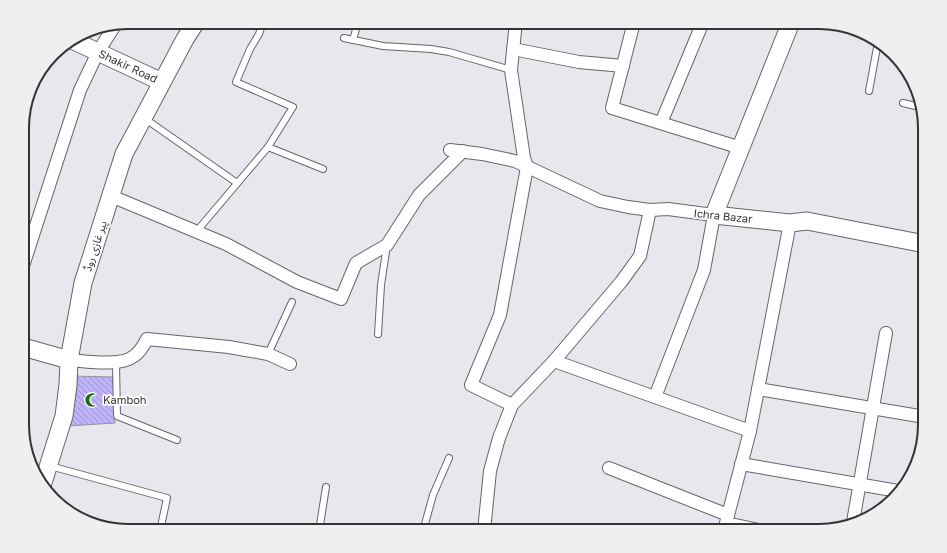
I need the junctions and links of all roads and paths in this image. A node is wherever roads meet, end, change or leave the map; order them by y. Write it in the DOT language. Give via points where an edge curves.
graph roads {
  1 [pos="191,29"];
  2 [pos="261,29"];
  3 [pos="356,29"];
  4 [pos="515,29"];
  5 [pos="632,29"];
  6 [pos="700,29"];
  7 [pos="788,29"];
  8 [pos="111,31"];
  9 [pos="344,38"];
  10 [pos="353,40"];
  11 [pos="77,42"];
  12 [pos="877,48"];
  13 [pos="513,49"];
  14 [pos="98,52"];
  15 [pos="623,66"];
  16 [pos="511,70"];
  17 [pos="162,82"];
  18 [pos="869,90"];
  19 [pos="903,103"];
  20 [pos="915,105"];
  21 [pos="143,117"];
  22 [pos="661,123"];
  23 [pos="268,147"];
  24 [pos="741,148"];
  25 [pos="527,167"];
  26 [pos="323,169"];
  27 [pos="237,183"];
  28 [pos="111,196"];
  29 [pos="650,210"];
  30 [pos="714,215"];
  31 [pos="790,223"];
  32 [pos="196,232"];
  33 [pos="918,243"];
  34 [pos="386,245"];
  35 [pos="29,247"];
  36 [pos="292,302"];
  37 [pos="886,333"];
  38 [pos="378,334"];
  39 [pos="29,349"];
  40 [pos="268,354"];
  41 [pos="69,360"];
  42 [pos="554,361"];
  43 [pos="116,363"];
  44 [pos="290,364"];
  45 [pos="758,390"];
  46 [pos="655,397"];
  47 [pos="512,406"];
  48 [pos="872,409"];
  49 [pos="918,416"];
  50 [pos="750,431"];
  51 [pos="177,440"];
  52 [pos="449,458"];
  53 [pos="741,464"];
  54 [pos="48,466"];
  55 [pos="609,468"];
  56 [pos="45,478"];
  57 [pos="861,484"];
  58 [pos="326,487"];
  59 [pos="893,490"];
  60 [pos="728,515"];
  61 [pos="854,518"];
  62 [pos="161,524"];
  63 [pos="320,524"];
  64 [pos="425,524"];
  65 [pos="485,524"];
  66 [pos="731,524"];
  1 -- 17 [label="street, پیر غازی روڈ"];
  2 -- 23 [label="lane" via="236,82 293,107"];
  3 -- 10 [label="lane"];
  4 -- 13 [label="street"];
  5 -- 15 [label="street"];
  6 -- 22 [label="street"];
  7 -- 24 [label="street"];
  8 -- 14 [label="street"];
  9 -- 10 [label="lane"];
  10 -- 16 [label="lane" via="383,46 449,52"];
  11 -- 14 [label="street, Shakir Road"];
  12 -- 18 [label="lane"];
  13 -- 15 [label="street" via="579,62"];
  13 -- 16 [label="street"];
  14 -- 17 [label="street, Shakir Road"];
  14 -- 35 [label="street" via="80,90"];
  15 -- 22 [label="street" via="612,108"];
  16 -- 25 [label="street"];
  17 -- 21 [label="street, پیر غازی روڈ"];
  19 -- 20 [label="lane"];
  21 -- 27 [label="lane"];
  21 -- 28 [label="street, پیر غازی روڈ" via="124,154"];
  22 -- 24 [label="street"];
  23 -- 26 [label="lane"];
  23 -- 27 [label="lane"];
  24 -- 30 [label="street"];
  25 -- 29 [label="street, Ichra Bazar" via="600,201"];
  25 -- 34 [label="street, Ichra Bazar" via="515,161 456,151 419,196"];
  25 -- 47 [label="street" via="500,315 471,385"];
  27 -- 32 [label="lane"];
  28 -- 32 [label="street"];
  28 -- 41 [label="street, پیر غازی روڈ" via="83,283"];
  29 -- 30 [label="street, Ichra Bazar"];
  29 -- 42 [label="street" via="640,256 622,282"];
  30 -- 31 [label="street, Ichra Bazar"];
  30 -- 46 [label="street" via="704,270"];
  31 -- 33 [label="street, Ichra Bazar" via="807,221"];
  31 -- 45 [label="street"];
  32 -- 34 [label="street" via="226,244 297,282 342,299 356,263"];
  34 -- 38 [label="lane"];
  36 -- 40 [label="lane"];
  37 -- 48 [label="street"];
  39 -- 41 [label="street"];
  40 -- 43 [label="street" via="229,347 147,339 133,357"];
  40 -- 44 [label="street"];
  41 -- 43 [label="street"];
  41 -- 54 [label="street, پیر غازی روڈ" via="64,416"];
  42 -- 46 [label="street"];
  42 -- 47 [label="street"];
  43 -- 51 [label="lane" via="117,416"];
  45 -- 48 [label="street"];
  45 -- 50 [label="street"];
  46 -- 50 [label="street"];
  47 -- 65 [label="street" via="499,438 490,471"];
  48 -- 49 [label="street"];
  48 -- 57 [label="street"];
  50 -- 53 [label="street"];
  52 -- 64 [label="lane" via="433,495"];
  53 -- 57 [label="street"];
  53 -- 60 [label="street"];
  54 -- 56 [label="street, پیر غازی روڈ"];
  54 -- 62 [label="lane" via="167,498"];
  55 -- 60 [label="street"];
  57 -- 59 [label="street"];
  57 -- 61 [label="street"];
  58 -- 63 [label="lane"];
  60 -- 66 [label="street" via="726,523"];
}
